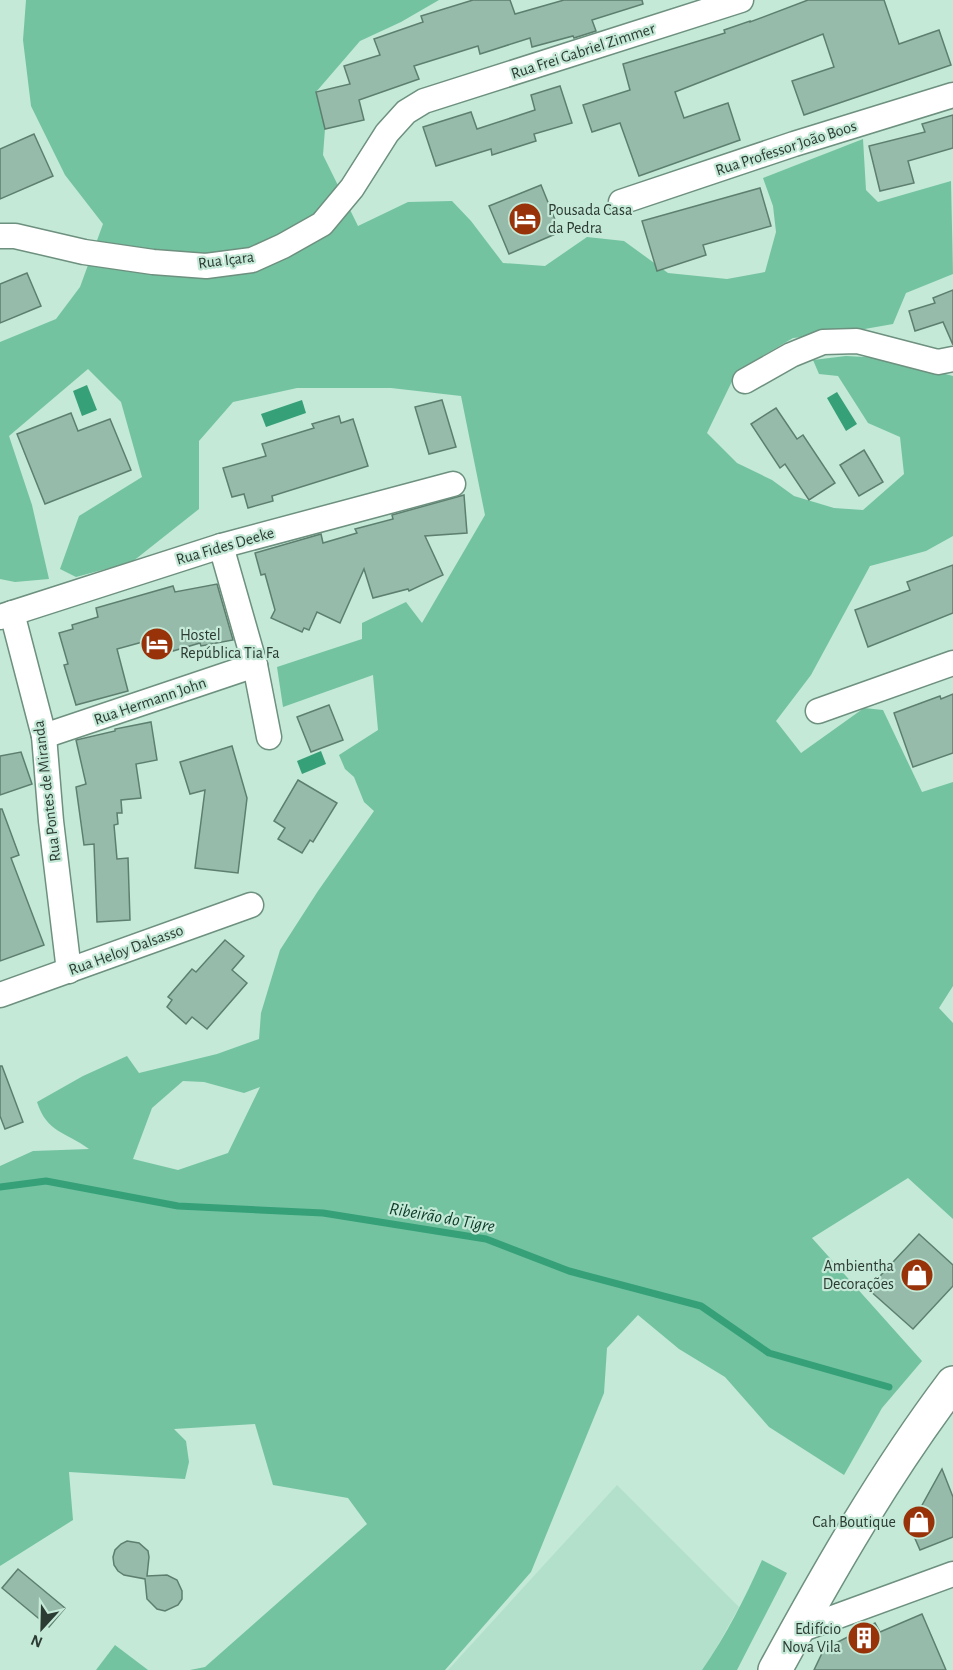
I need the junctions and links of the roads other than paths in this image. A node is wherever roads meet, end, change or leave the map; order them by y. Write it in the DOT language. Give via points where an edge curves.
graph roads {
  1 [pos="741,0"];
  2 [pos="953,95"];
  3 [pos="424,101"];
  4 [pos="621,202"];
  5 [pos="0,236"];
  6 [pos="953,359"];
  7 [pos="745,381"];
  8 [pos="453,484"];
  9 [pos="221,546"];
  10 [pos="6,615"];
  11 [pos="953,663"];
  12 [pos="255,665"];
  13 [pos="818,711"];
  14 [pos="44,736"];
  15 [pos="269,737"];
  16 [pos="251,905"];
  17 [pos="69,971"];
  18 [pos="0,995"];
  19 [pos="953,1383"];
  20 [pos="953,1574"];
  21 [pos="797,1631"];
  22 [pos="775,1670"];
  1 -- 3 [label="street, Rua Frei Gabriel Zimmer"];
  2 -- 4 [label="street, Rua Professor João Boos"];
  3 -- 5 [label="street, Rua Içara" via="406,112 387,133 352,188 322,225 252,260 206,266 153,262"];
  6 -- 7 [label="street" via="938,362 857,341 823,342"];
  8 -- 9 [label="street, Rua Fides Deeke"];
  9 -- 10 [label="street, Rua Fides Deeke"];
  9 -- 12 [label="street"];
  10 -- 14 [label="street, Rua Pontes de Miranda"];
  11 -- 13 [label="street"];
  12 -- 14 [label="street, Rua Hermann John"];
  12 -- 15 [label="street"];
  14 -- 17 [label="street, Rua Pontes de Miranda"];
  16 -- 17 [label="street, Rua Heloy Dalsasso"];
  17 -- 18 [label="street, Rua Heloy Dalsasso"];
  19 -- 21 [label="main road" via="863,1516"];
  20 -- 21 [label="street"];
  21 -- 22 [label="main road"];
}
